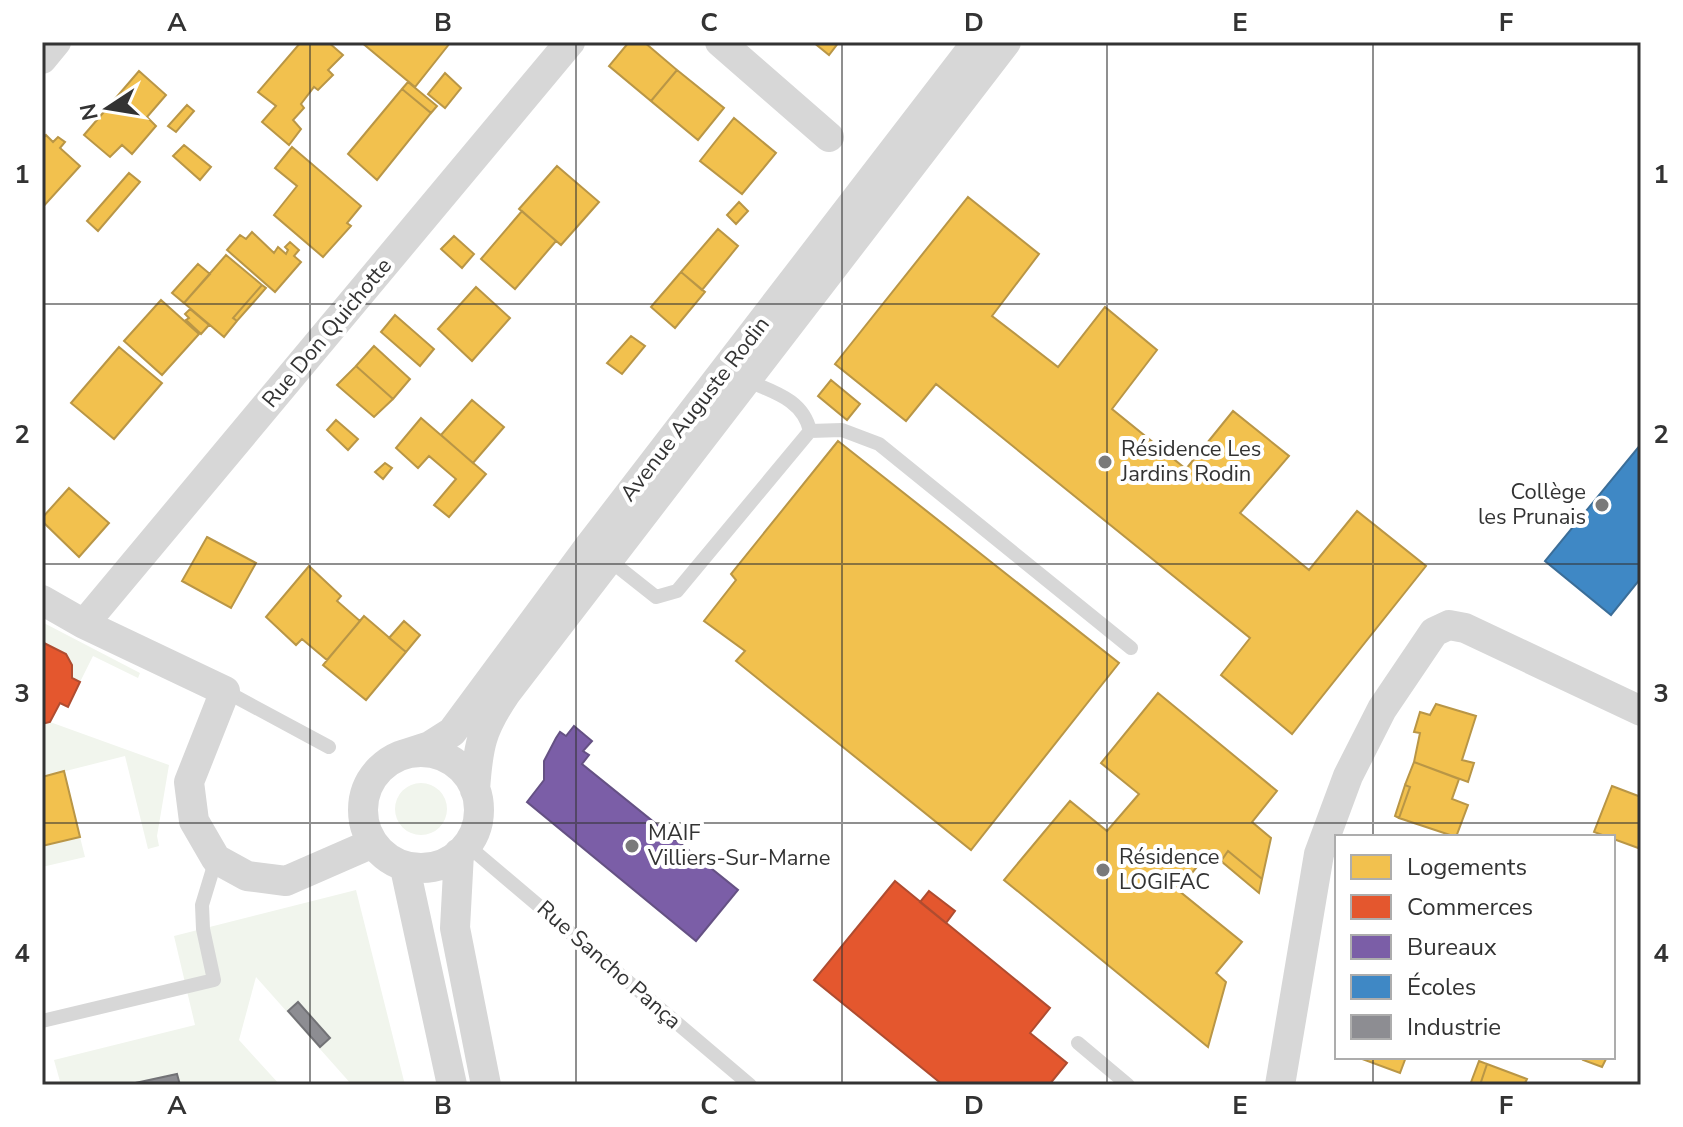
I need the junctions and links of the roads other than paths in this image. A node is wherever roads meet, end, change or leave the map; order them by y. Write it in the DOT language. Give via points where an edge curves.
graph roads {
  1 [pos="56,42"];
  2 [pos="570,42"];
  3 [pos="720,42"];
  4 [pos="977,42"];
  5 [pos="1006,42"];
  6 [pos="42,59"];
  7 [pos="829,137"];
  8 [pos="746,380"];
  9 [pos="810,431"];
  10 [pos="608,559"];
  11 [pos="42,600"];
  12 [pos="84,624"];
  13 [pos="1131,648"];
  14 [pos="225,691"];
  15 [pos="1641,711"];
  16 [pos="329,747"];
  17 [pos="399,756"];
  18 [pos="475,790"];
  19 [pos="373,843"];
  20 [pos="463,849"];
  21 [pos="216,859"];
  22 [pos="405,868"];
  23 [pos="42,1021"];
  24 [pos="1078,1043"];
  25 [pos="452,1085"];
  26 [pos="486,1085"];
  27 [pos="750,1085"];
  28 [pos="1128,1085"];
  29 [pos="1280,1085"];
  1 -- 6 [label="street"];
  2 -- 12 [label="street, Rue Don Quichotte"];
  3 -- 7 [label="street"];
  4 -- 17 [label="street, Avenue Auguste Rodin" via="452,732"];
  5 -- 8 [label="street, Avenue Auguste Rodin"];
  8 -- 9 [label="lane" via="789,399 807,415"];
  8 -- 10 [label="street, Avenue Auguste Rodin"];
  9 -- 10 [label="lane" via="677,591 656,597"];
  9 -- 13 [label="lane" via="842,430 879,444"];
  10 -- 18 [label="street, Avenue Auguste Rodin" via="486,723"];
  11 -- 12 [label="street"];
  12 -- 14 [label="street"];
  14 -- 16 [label="lane"];
  14 -- 21 [label="street" via="189,782 194,821"];
  15 -- 29 [label="street" via="1465,628 1449,625 1434,632 1382,709 1348,776 1319,854"];
  17 -- 18 [label="street" via="417,752 453,761"];
  17 -- 19 [label="street, Avenue Auguste Rodin" via="372,777 365,793 362,810"];
  18 -- 20 [label="street, Avenue Auguste Rodin" via="478,821"];
  19 -- 21 [label="street" via="286,881 247,876"];
  19 -- 22 [label="street"];
  20 -- 22 [label="street" via="425,870"];
  20 -- 26 [label="street, Avenue Auguste Rodin" via="455,928"];
  20 -- 27 [label="lane, Rue Sancho Pança"];
  21 -- 23 [label="lane" via="202,905 214,980"];
  22 -- 25 [label="street"];
  24 -- 28 [label="lane"];
}
